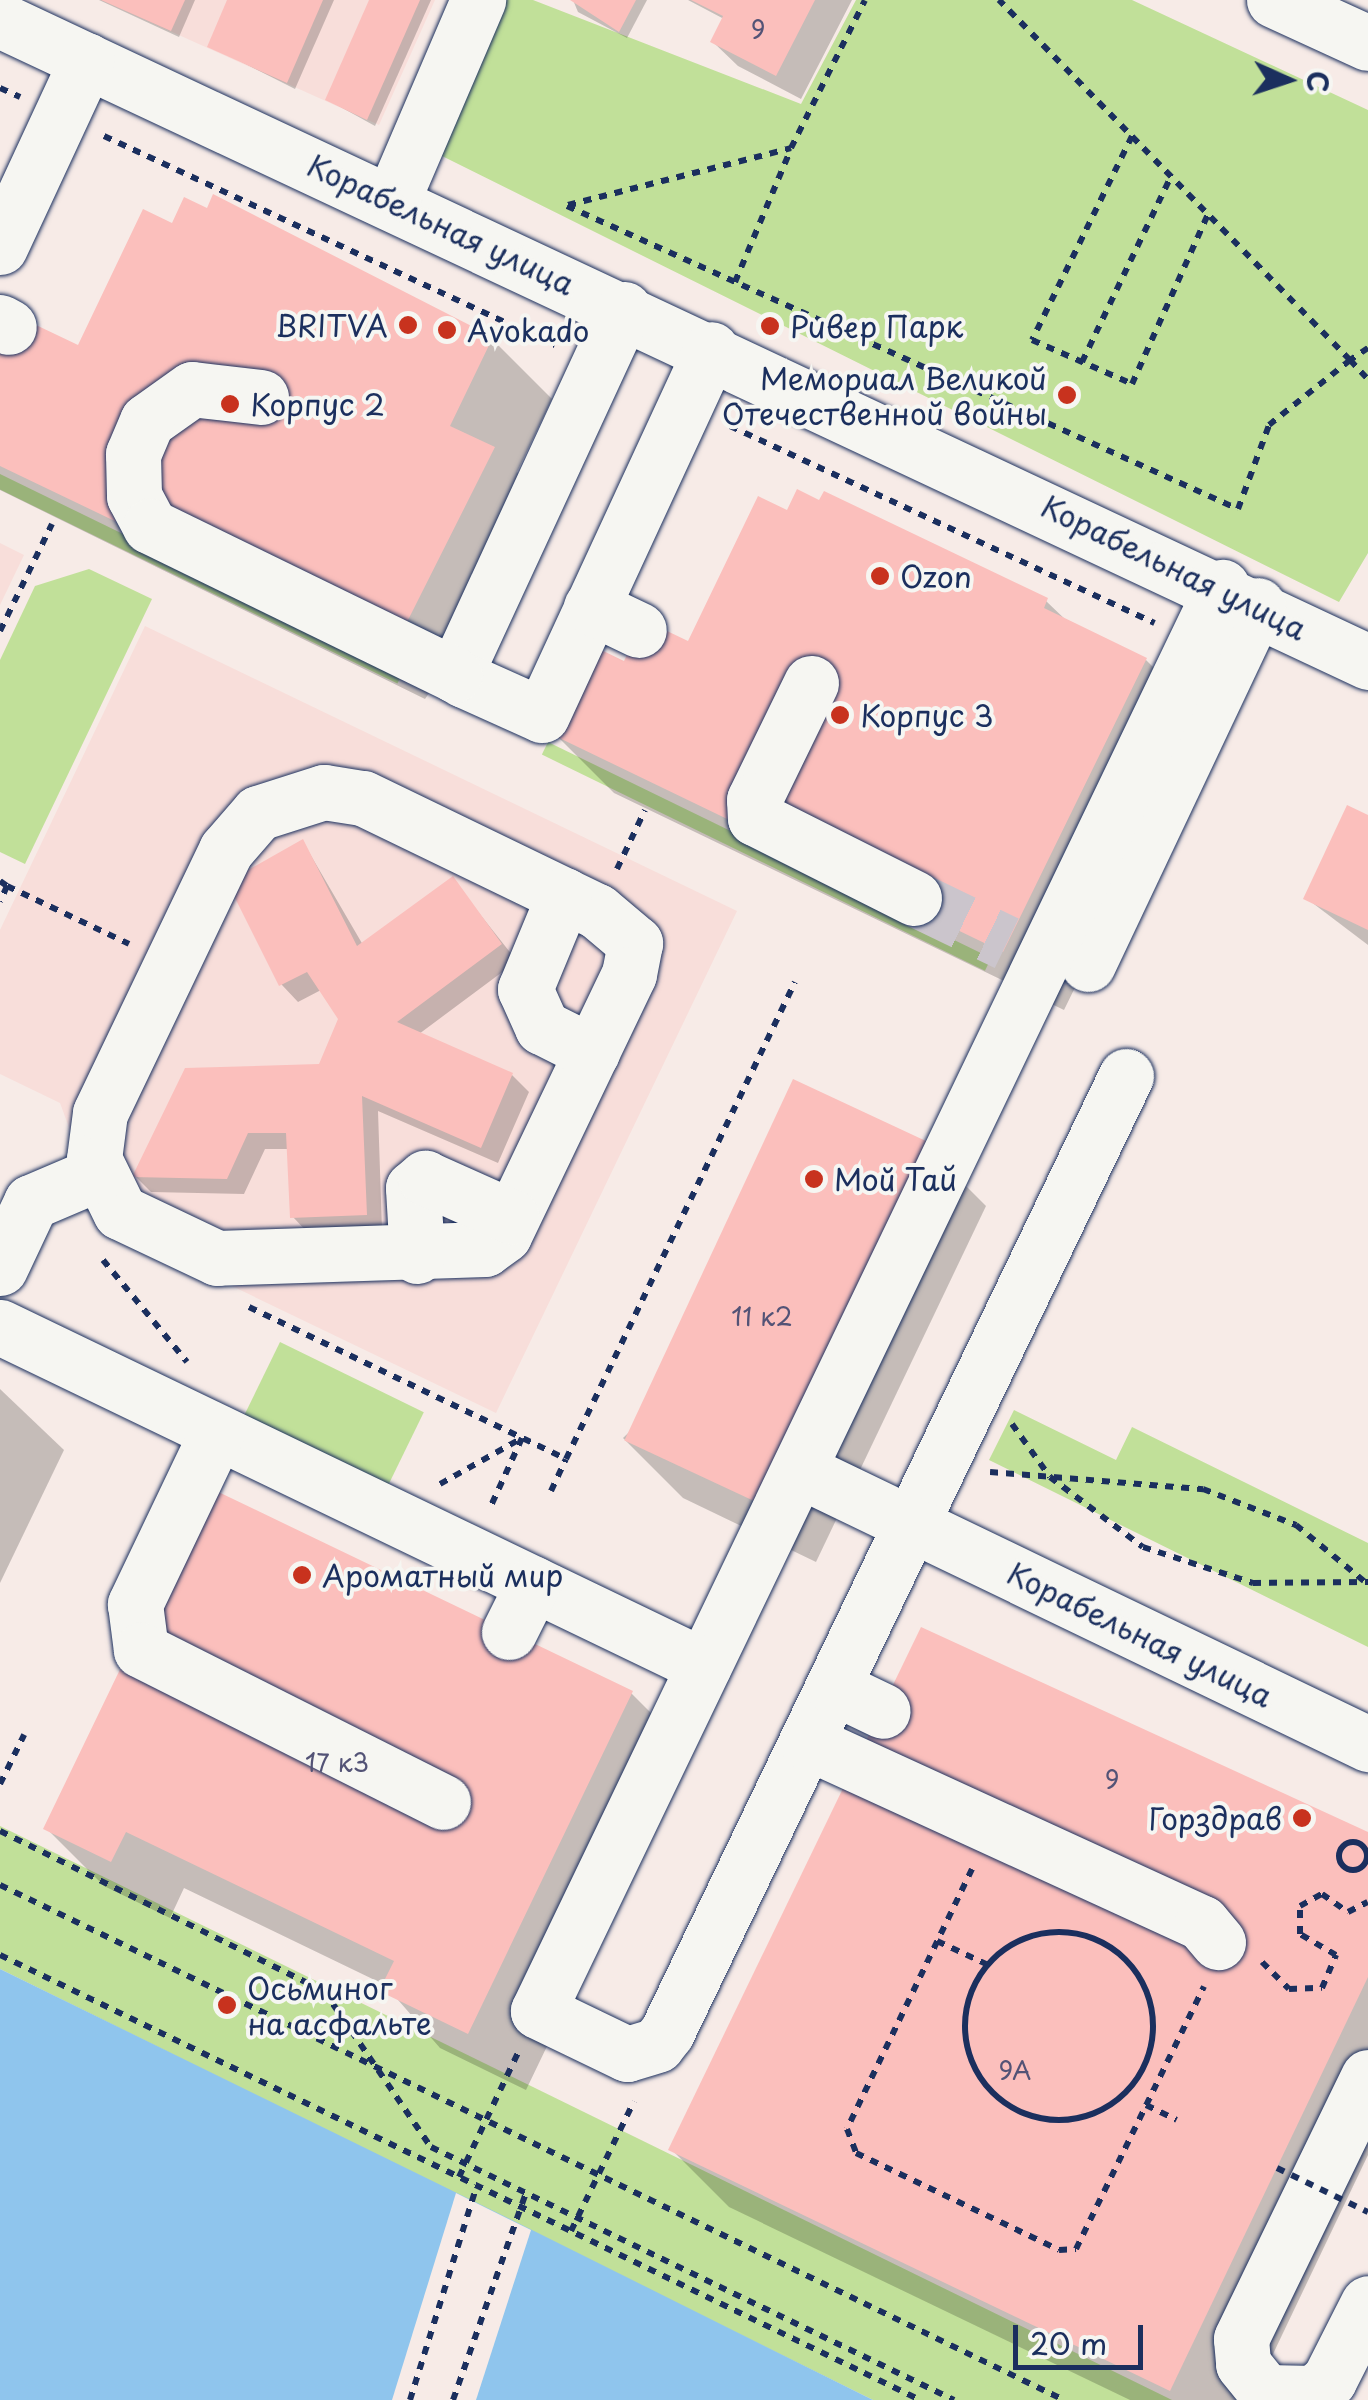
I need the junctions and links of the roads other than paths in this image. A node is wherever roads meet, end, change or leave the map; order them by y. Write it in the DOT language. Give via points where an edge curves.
graph roads {
  1 [pos="478,0"];
  2 [pos="1274,0"];
  3 [pos="0,20"];
  4 [pos="1368,43"];
  5 [pos="86,60"];
  6 [pos="392,201"];
  7 [pos="0,247"];
  8 [pos="624,309"];
  9 [pos="711,349"];
  10 [pos="261,397"];
  11 [pos="1240,596"];
  12 [pos="1368,662"];
  13 [pos="454,675"];
  14 [pos="810,683"];
  15 [pos="564,895"];
  16 [pos="914,898"];
  17 [pos="592,1052"];
  18 [pos="1126,1076"];
  19 [pos="99,1174"];
  20 [pos="512,1217"];
  21 [pos="417,1256"];
  22 [pos="0,1268"];
  23 [pos="0,1327"];
  24 [pos="215,1431"];
  25 [pos="799,1470"];
  26 [pos="912,1524"];
  27 [pos="544,1589"];
  28 [pos="521,1638"];
  29 [pos="704,1666"];
  30 [pos="833,1687"];
  31 [pos="883,1711"];
  32 [pos="807,1742"];
  33 [pos="1368,1744"];
  34 [pos="443,1802"];
  35 [pos="1218,1942"];
  36 [pos="1368,2077"];
  37 [pos="1368,2302"];
  1 -- 6 [label="street"];
  2 -- 4 [label="street"];
  3 -- 5 [label="street, Корабельная улица"];
  5 -- 6 [label="street, Корабельная улица"];
  5 -- 7 [label="street"];
  6 -- 8 [label="street, Корабельная улица"];
  8 -- 9 [label="street, Корабельная улица"];
  8 -- 13 [label="street"];
  9 -- 11 [label="street, Корабельная улица"];
  9 -- 13 [label="street" via="610,629 542,715"];
  10 -- 13 [label="street" via="192,389 148,421 133,454 134,496 150,526"];
  11 -- 12 [label="street, Корабельная улица"];
  11 -- 25 [label="street" via="1046,956"];
  14 -- 16 [label="street" via="754,800 754,818"];
  15 -- 17 [label="street" via="525,989 542,1028"];
  15 -- 17 [label="street" via="621,922 634,942"];
  15 -- 19 [label="street" via="363,798 324,792 258,813 226,850 94,1128"];
  17 -- 20 [label="street"];
  18 -- 26 [label="street"];
  19 -- 21 [label="street" via="120,1212 217,1258"];
  19 -- 22 [label="street" via="31,1202"];
  20 -- 21 [label="street" via="485,1249"];
  20 -- 21 [label="street" via="425,1178 413,1188"];
  23 -- 24 [label="street"];
  24 -- 27 [label="street"];
  24 -- 34 [label="street" via="135,1604 141,1650"];
  25 -- 26 [label="street, Корабельная улица"];
  25 -- 29 [label="street"];
  26 -- 30 [label="street"];
  26 -- 33 [label="street, Корабельная улица"];
  27 -- 28 [label="street"];
  27 -- 29 [label="street"];
  29 -- 32 [label="street" via="538,2011 627,2054 657,2046"];
  30 -- 31 [label="street"];
  30 -- 32 [label="street"];
  32 -- 35 [label="street" via="1202,1923"];
  36 -- 37 [label="street" via="1241,2339 1243,2364 1266,2392 1314,2393 1330,2380"];
}
